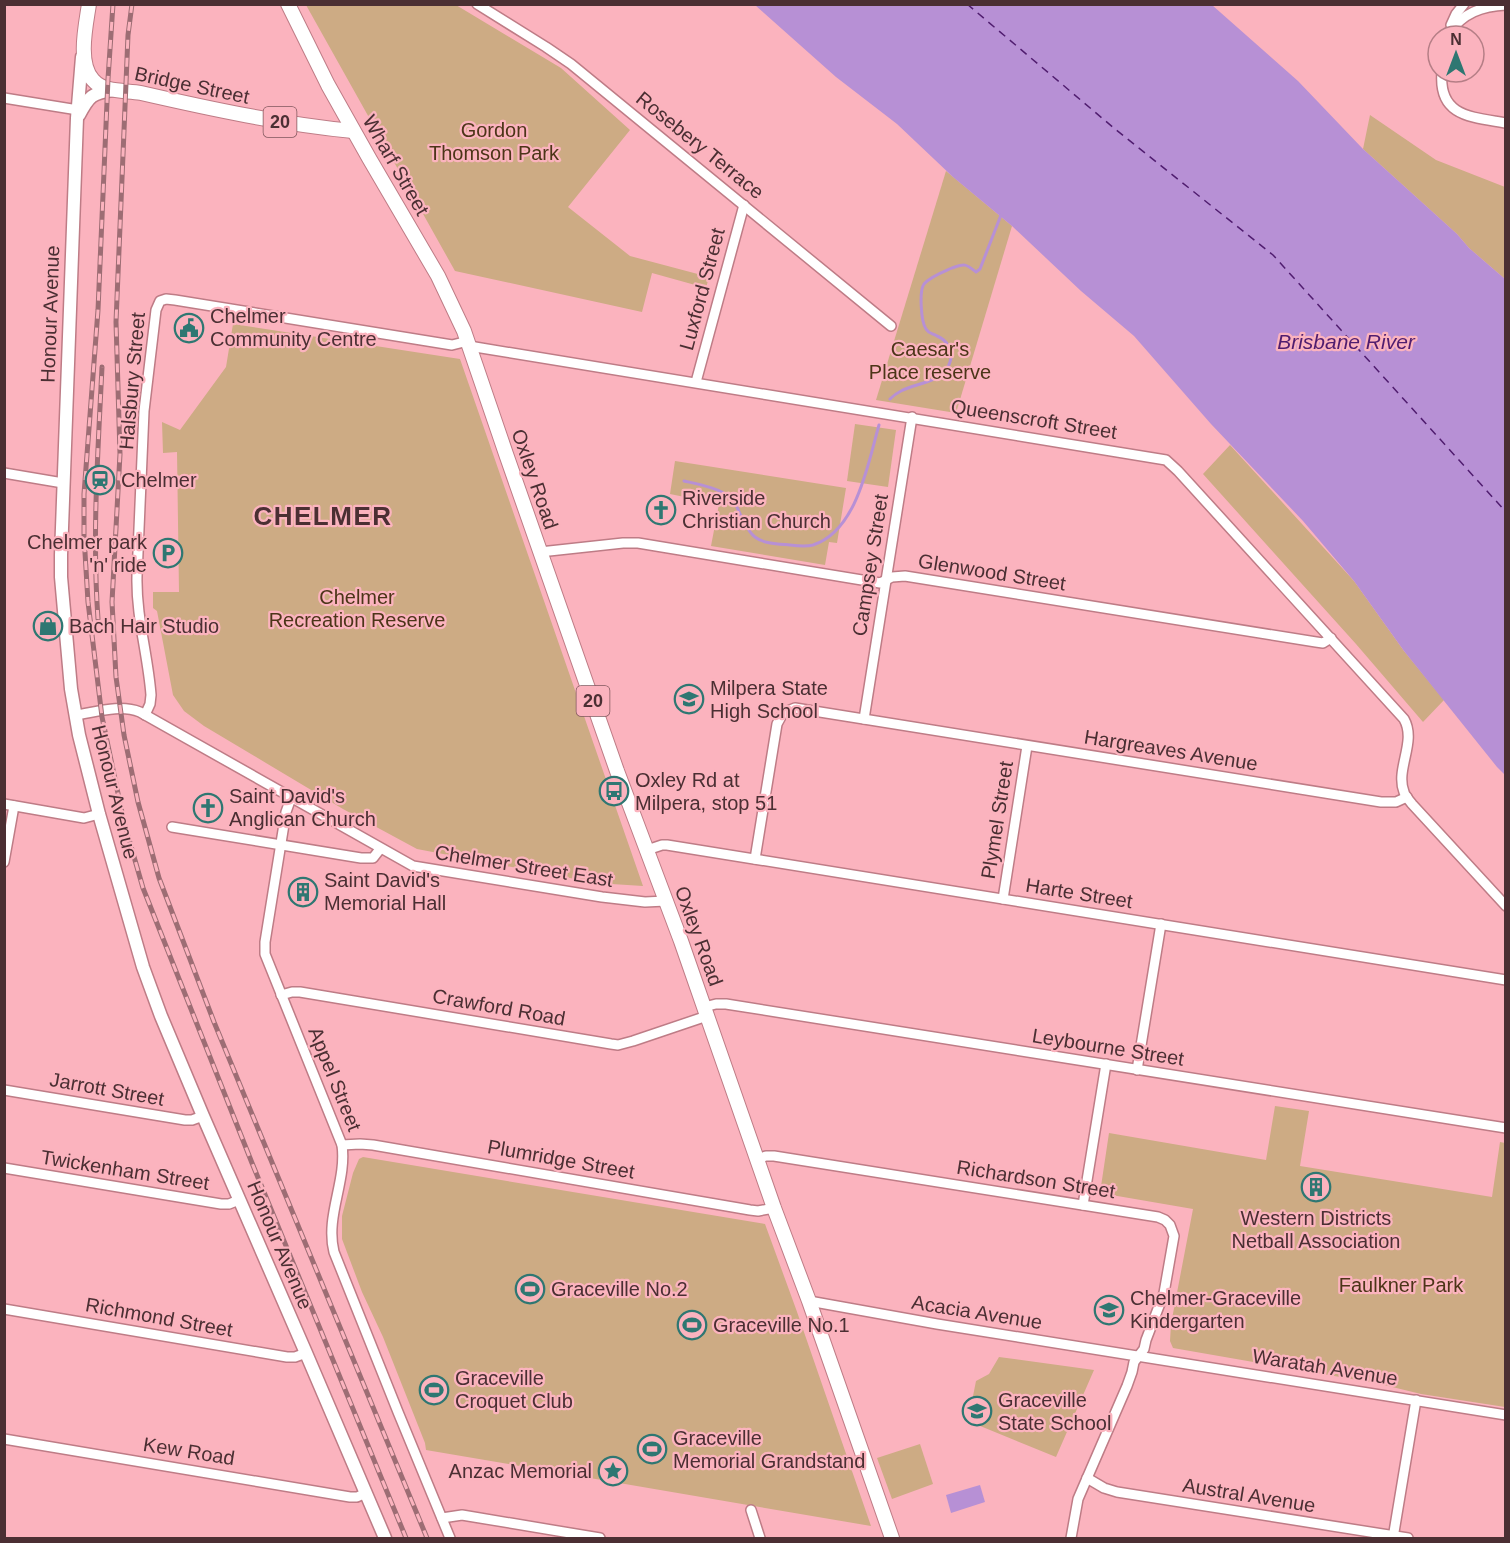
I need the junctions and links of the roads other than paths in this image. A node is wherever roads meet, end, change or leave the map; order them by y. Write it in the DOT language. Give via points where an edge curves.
graph roads {
  1 [pos="89,4"];
  2 [pos="288,4"];
  3 [pos="477,4"];
  4 [pos="1464,4"];
  5 [pos="1506,5"];
  6 [pos="1453,24"];
  7 [pos="1457,24"];
  8 [pos="83,50"];
  9 [pos="1442,84"];
  10 [pos="113,90"];
  11 [pos="4,98"];
  12 [pos="78,114"];
  13 [pos="1506,123"];
  14 [pos="354,131"];
  15 [pos="744,205"];
  16 [pos="160,301"];
  17 [pos="891,326"];
  18 [pos="469,344"];
  19 [pos="696,382"];
  20 [pos="912,417"];
  21 [pos="4,474"];
  22 [pos="63,483"];
  23 [pos="540,552"];
  24 [pos="886,579"];
  25 [pos="1330,638"];
  26 [pos="76,715"];
  27 [pos="145,715"];
  28 [pos="864,719"];
  29 [pos="1027,746"];
  30 [pos="1407,797"];
  31 [pos="291,798"];
  32 [pos="9,805"];
  33 [pos="99,814"];
  34 [pos="172,827"];
  35 [pos="281,845"];
  36 [pos="380,849"];
  37 [pos="647,850"];
  38 [pos="755,859"];
  39 [pos="4,862"];
  40 [pos="1003,899"];
  41 [pos="666,901"];
  42 [pos="1506,906"];
  43 [pos="1161,924"];
  44 [pos="1506,980"];
  45 [pos="281,995"];
  46 [pos="706,1012"];
  47 [pos="1106,1064"];
  48 [pos="1137,1070"];
  49 [pos="4,1090"];
  50 [pos="202,1116"];
  51 [pos="1506,1128"];
  52 [pos="342,1145"];
  53 [pos="757,1159"];
  54 [pos="4,1168"];
  55 [pos="239,1200"];
  56 [pos="1083,1205"];
  57 [pos="774,1208"];
  58 [pos="809,1301"];
  59 [pos="4,1309"];
  60 [pos="306,1353"];
  61 [pos="1139,1356"];
  62 [pos="1416,1400"];
  63 [pos="1506,1415"];
  64 [pos="4,1439"];
  65 [pos="1087,1478"];
  66 [pos="366,1493"];
  67 [pos="751,1510"];
  68 [pos="442,1518"];
  69 [pos="1394,1537"];
  70 [pos="385,1539"];
  71 [pos="450,1539"];
  72 [pos="600,1539"];
  73 [pos="760,1539"];
  74 [pos="892,1539"];
  75 [pos="1071,1539"];
  76 [pos="1407,1539"];
  1 -- 8 [label="main road, Honour Avenue / 20"];
  2 -- 14 [label="main road, Wharf Street / 20"];
  3 -- 15 [label="street, Rosebery Terrace" via="571,64"];
  4 -- 6 [label="street"];
  5 -- 7 [label="street" via="1486,6"];
  8 -- 10 [label="main road, Bridge Street / 20" via="92,80"];
  8 -- 12 [label="main road, Honour Avenue"];
  9 -- 13 [label="street" via="1446,99 1459,113"];
  10 -- 12 [label="main road" via="91,96"];
  10 -- 14 [label="main road, Bridge Street / 20" via="255,118"];
  11 -- 12 [label="street"];
  12 -- 22 [label="main road, Honour Avenue"];
  14 -- 18 [label="main road, Wharf Street / 20" via="430,261"];
  15 -- 17 [label="street, Rosebery Terrace"];
  15 -- 19 [label="street, Luxford Street"];
  16 -- 18 [label="street, Queenscroft Street" via="175,300 452,345"];
  16 -- 27 [label="street, Halsbury Street" via="144,411 137,576 139,621 151,695"];
  18 -- 19 [label="street, Queenscroft Street"];
  18 -- 23 [label="main road, Oxley Road / 20"];
  19 -- 20 [label="street, Queenscroft Street"];
  20 -- 24 [label="street, Campsey Street"];
  20 -- 25 [label="street, Queenscroft Street" via="1166,460"];
  21 -- 22 [label="street"];
  22 -- 26 [label="main road, Honour Avenue" via="61,578"];
  23 -- 24 [label="street, Glenwood Street" via="638,543 880,583"];
  23 -- 37 [label="main road, Oxley Road / 20"];
  24 -- 25 [label="street, Glenwood Street" via="901,576 1323,643"];
  24 -- 28 [label="street, Campsey Street"];
  25 -- 30 [label="street, Queenscroft Street" via="1407,724 1402,780"];
  26 -- 27 [label="street, Chelmer Street East" via="126,708"];
  26 -- 33 [label="main road, Honour Avenue"];
  27 -- 31 [label="street, Chelmer Street East"];
  28 -- 29 [label="street, Hargreaves Avenue"];
  28 -- 38 [label="street, Hargreaves Avenue" via="800,708 783,713 777,724"];
  29 -- 30 [label="street, Hargreaves Avenue" via="1381,802"];
  29 -- 40 [label="street, Plymel Street"];
  30 -- 42 [label="street"];
  31 -- 35 [label="street, Appel Street"];
  31 -- 36 [label="street, Chelmer Street East"];
  32 -- 33 [label="street" via="84,818"];
  32 -- 39 [label="street"];
  33 -- 50 [label="main road, Honour Avenue" via="143,968"];
  34 -- 35 [label="street"];
  35 -- 36 [label="street" via="367,859 375,857"];
  35 -- 45 [label="street, Appel Street" via="265,948"];
  36 -- 41 [label="street, Chelmer Street East" via="421,868 602,897"];
  37 -- 38 [label="street, Harte Street" via="667,845"];
  37 -- 41 [label="main road, Oxley Road / 20"];
  38 -- 40 [label="street, Harte Street"];
  40 -- 43 [label="street, Harte Street"];
  41 -- 46 [label="main road, Oxley Road / 20"];
  43 -- 44 [label="street, Harte Street"];
  43 -- 48 [label="street"];
  45 -- 46 [label="street, Crawford Road" via="300,992 618,1045"];
  45 -- 52 [label="street, Appel Street"];
  46 -- 47 [label="street, Leybourne Street" via="716,1004 726,1004"];
  46 -- 53 [label="main road, Oxley Road / 20"];
  47 -- 48 [label="street, Leybourne Street"];
  47 -- 56 [label="street"];
  48 -- 51 [label="street, Leybourne Street"];
  49 -- 50 [label="street, Jarrott Street" via="185,1120"];
  50 -- 55 [label="main road, Honour Avenue"];
  52 -- 57 [label="street, Plumridge Street" via="374,1145 750,1210"];
  52 -- 68 [label="street, Appel Street" via="332,1234 334,1252"];
  53 -- 56 [label="street, Richardson Street" via="774,1156"];
  53 -- 57 [label="main road, Oxley Road / 20"];
  54 -- 55 [label="street, Twickenham Street" via="221,1204"];
  55 -- 60 [label="main road, Honour Avenue"];
  56 -- 61 [label="street, Richardson Street" via="1158,1217 1172,1228 1174,1240 1164,1293"];
  57 -- 58 [label="main road, Oxley Road / 20"];
  58 -- 61 [label="street, Acacia Avenue"];
  58 -- 74 [label="main road, Oxley Road / 20"];
  59 -- 60 [label="street, Richmond Street" via="287,1357"];
  60 -- 66 [label="main road, Honour Avenue"];
  61 -- 62 [label="street, Waratah Avenue"];
  61 -- 65 [label="street"];
  62 -- 63 [label="street, Waratah Avenue"];
  62 -- 69 [label="street"];
  64 -- 66 [label="street, Kew Road" via="350,1497"];
  65 -- 69 [label="street, Austral Avenue" via="1117,1492"];
  65 -- 75 [label="street"];
  66 -- 70 [label="main road, Honour Avenue"];
  67 -- 73 [label="street"];
  68 -- 71 [label="street, Appel Street"];
  68 -- 72 [label="street" via="462,1515"];
  69 -- 76 [label="street, Austral Avenue"];
}
